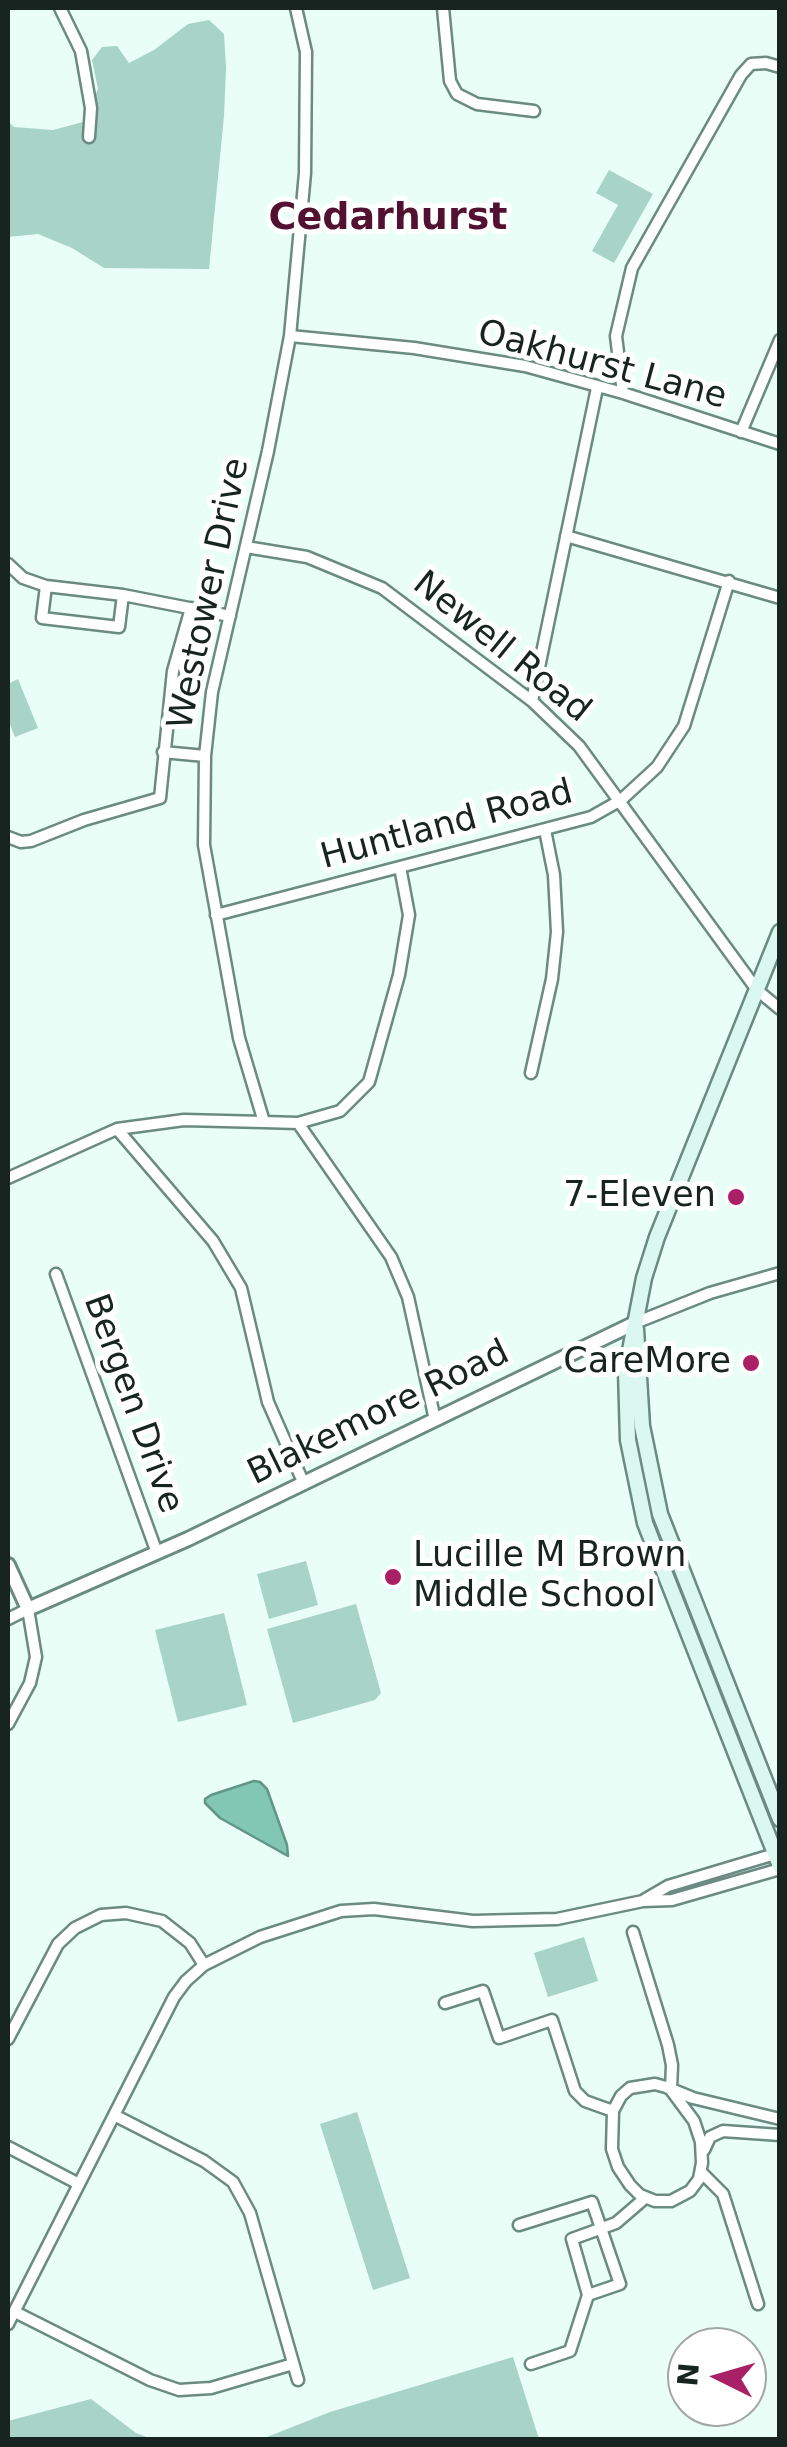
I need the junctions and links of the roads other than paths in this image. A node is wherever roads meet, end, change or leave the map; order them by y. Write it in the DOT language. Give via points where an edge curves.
graph roads {
  1 [pos="60,8"];
  2 [pos="296,8"];
  3 [pos="443,8"];
  4 [pos="780,68"];
  5 [pos="534,110"];
  6 [pos="89,137"];
  7 [pos="290,336"];
  8 [pos="780,340"];
  9 [pos="597,388"];
  10 [pos="623,393"];
  11 [pos="742,432"];
  12 [pos="780,444"];
  13 [pos="566,536"];
  14 [pos="246,546"];
  15 [pos="8,564"];
  16 [pos="729,581"];
  17 [pos="46,586"];
  18 [pos="123,595"];
  19 [pos="780,598"];
  20 [pos="190,608"];
  21 [pos="230,616"];
  22 [pos="532,700"];
  23 [pos="163,752"];
  24 [pos="204,756"];
  25 [pos="620,800"];
  26 [pos="544,830"];
  27 [pos="9,838"];
  28 [pos="400,868"];
  29 [pos="216,915"];
  30 [pos="780,932"];
  31 [pos="757,990"];
  32 [pos="780,1009"];
  33 [pos="531,1073"];
  34 [pos="264,1122"];
  35 [pos="298,1123"];
  36 [pos="117,1129"];
  37 [pos="8,1178"];
  38 [pos="780,1273"];
  39 [pos="56,1274"];
  40 [pos="635,1323"];
  41 [pos="435,1420"];
  42 [pos="304,1484"];
  43 [pos="157,1553"];
  44 [pos="8,1565"];
  45 [pos="28,1609"];
  46 [pos="8,1619"];
  47 [pos="8,1724"];
  48 [pos="780,1820"];
  49 [pos="778,1860"];
  50 [pos="633,1932"];
  51 [pos="204,1965"];
  52 [pos="445,2003"];
  53 [pos="8,2039"];
  54 [pos="671,2090"];
  55 [pos="613,2111"];
  56 [pos="114,2115"];
  57 [pos="779,2120"];
  58 [pos="780,2135"];
  59 [pos="8,2147"];
  60 [pos="702,2156"];
  61 [pos="700,2172"];
  62 [pos="79,2184"];
  63 [pos="645,2198"];
  64 [pos="519,2225"];
  65 [pos="602,2229"];
  66 [pos="588,2294"];
  67 [pos="758,2304"];
  68 [pos="15,2312"];
  69 [pos="8,2324"];
  70 [pos="293,2364"];
  71 [pos="532,2364"];
  72 [pos="298,2380"];
  1 -- 6 [label="street" via="88,82"];
  2 -- 7 [label="street, Westower Drive" via="306,52 306,174"];
  3 -- 5 [label="street" via="457,94 477,104"];
  4 -- 10 [label="street" via="752,64 741,75 632,268 616,336"];
  7 -- 9 [label="street, Oakhurst Lane" via="501,361"];
  7 -- 14 [label="street, Westower Drive"];
  8 -- 11 [label="street"];
  9 -- 10 [label="street, Oakhurst Lane"];
  9 -- 13 [label="street"];
  10 -- 11 [label="street, Oakhurst Lane"];
  11 -- 12 [label="street, Oakhurst Lane"];
  13 -- 16 [label="street"];
  13 -- 22 [label="street"];
  14 -- 21 [label="street, Westower Drive"];
  14 -- 22 [label="street, Newell Road" via="308,557 382,588"];
  15 -- 17 [label="street" via="22,578"];
  16 -- 19 [label="street"];
  16 -- 25 [label="street, Huntland Road" via="684,726 658,766"];
  17 -- 18 [label="street"];
  17 -- 18 [label="street" via="42,618 119,627"];
  18 -- 20 [label="street"];
  20 -- 21 [label="street"];
  20 -- 23 [label="street"];
  21 -- 24 [label="street, Westower Drive"];
  22 -- 25 [label="street, Newell Road"];
  23 -- 24 [label="street"];
  23 -- 27 [label="street" via="160,798 31,840"];
  24 -- 29 [label="street, Westower Drive" via="204,845"];
  25 -- 26 [label="street, Huntland Road" via="591,817"];
  25 -- 31 [label="street, Newell Road"];
  26 -- 28 [label="street, Huntland Road"];
  26 -- 33 [label="street" via="558,932"];
  28 -- 29 [label="street, Huntland Road"];
  28 -- 35 [label="street" via="409,915 400,975 369,1082 340,1111"];
  29 -- 34 [label="street, Westower Drive" via="239,1038"];
  30 -- 31 [label="main road"];
  31 -- 32 [label="street, Newell Road"];
  31 -- 40 [label="main road" via="657,1236"];
  34 -- 35 [label="street"];
  34 -- 36 [label="street" via="184,1120"];
  35 -- 41 [label="street" via="403,1282"];
  36 -- 37 [label="street"];
  36 -- 42 [label="street" via="213,1241 240,1288 268,1402"];
  38 -- 40 [label="street, Blakemore Road"];
  39 -- 43 [label="street, Bergen Drive"];
  40 -- 41 [label="street, Blakemore Road"];
  40 -- 48 [label="main road" via="642,1426 660,1514"];
  40 -- 49 [label="main road" via="626,1355 626,1406 640,1505"];
  41 -- 42 [label="street, Blakemore Road"];
  42 -- 43 [label="street, Blakemore Road"];
  43 -- 45 [label="street, Blakemore Road"];
  44 -- 45 [label="street"];
  45 -- 46 [label="street, Blakemore Road"];
  45 -- 47 [label="street" via="34,1670"];
  49 -- 51 [label="street" via="583,1915 473,1921 354,1910 260,1936"];
  50 -- 54 [label="street" via="668,2045"];
  51 -- 53 [label="street" via="190,1943 162,1921 126,1912 101,1915 58,1944"];
  51 -- 56 [label="street" via="174,1997"];
  52 -- 55 [label="street" via="483,1991 500,2038 552,2020 575,2091"];
  54 -- 55 [label="street" via="637,2085"];
  54 -- 57 [label="street"];
  54 -- 60 [label="street" via="694,2121"];
  55 -- 63 [label="street" via="616,2162"];
  56 -- 62 [label="street"];
  56 -- 70 [label="street" via="233,2182 250,2214"];
  58 -- 60 [label="street" via="718,2132"];
  59 -- 62 [label="street"];
  60 -- 61 [label="street"];
  61 -- 63 [label="street" via="696,2185 678,2199"];
  61 -- 67 [label="street" via="723,2194"];
  62 -- 68 [label="street"];
  63 -- 65 [label="street"];
  64 -- 65 [label="street" via="592,2202"];
  65 -- 66 [label="street" via="572,2239"];
  65 -- 66 [label="street" via="620,2284"];
  66 -- 71 [label="street" via="570,2351"];
  68 -- 69 [label="street"];
  68 -- 70 [label="street" via="179,2390 211,2388"];
  70 -- 72 [label="street"];
}
